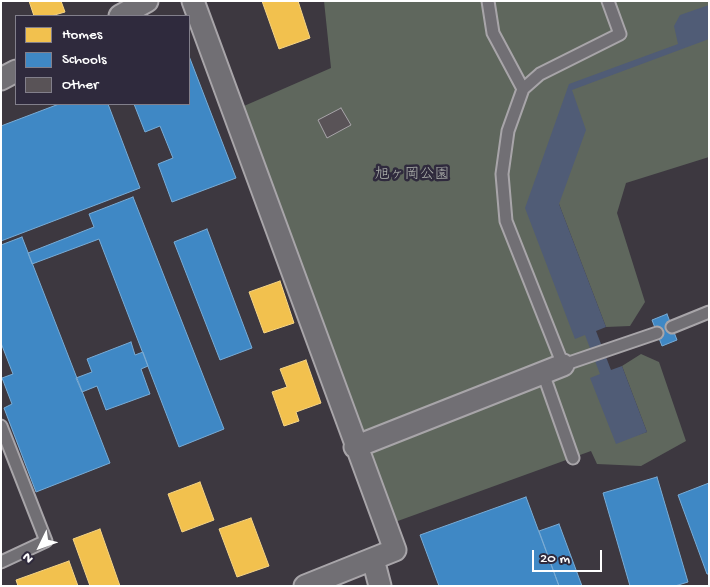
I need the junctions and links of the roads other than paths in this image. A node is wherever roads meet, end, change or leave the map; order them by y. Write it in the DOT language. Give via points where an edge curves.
graph roads {
  1 [pos="148,1"];
  2 [pos="193,1"];
  3 [pos="488,1"];
  4 [pos="608,1"];
  5 [pos="122,15"];
  6 [pos="15,71"];
  7 [pos="1,78"];
  8 [pos="523,89"];
  9 [pos="709,312"];
  10 [pos="672,327"];
  11 [pos="657,333"];
  12 [pos="563,365"];
  13 [pos="543,373"];
  14 [pos="1,426"];
  15 [pos="355,446"];
  16 [pos="573,458"];
  17 [pos="373,559"];
  18 [pos="1,562"];
  19 [pos="305,586"];
  20 [pos="380,586"];
  1 -- 5 [label="street"];
  2 -- 15 [label="street"];
  3 -- 8 [label="lane" via="493,33"];
  4 -- 8 [label="lane" via="620,34 540,74"];
  6 -- 7 [label="street"];
  8 -- 12 [label="lane" via="508,130 502,174 506,221"];
  9 -- 10 [label="lane"];
  11 -- 12 [label="lane"];
  12 -- 13 [label="street"];
  13 -- 15 [label="street"];
  13 -- 16 [label="lane"];
  14 -- 18 [label="lane" via="46,541"];
  15 -- 17 [label="street" via="395,550"];
  17 -- 19 [label="street"];
  17 -- 20 [label="street"];
}
